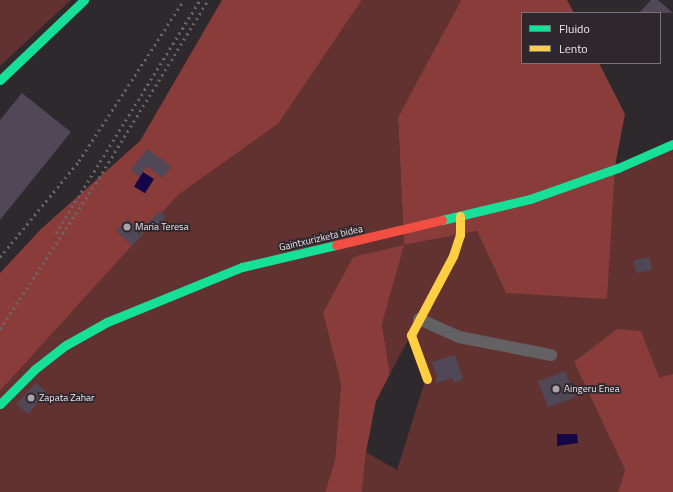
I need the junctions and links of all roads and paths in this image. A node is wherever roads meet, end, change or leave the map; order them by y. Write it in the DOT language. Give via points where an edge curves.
graph roads {
  1 [pos="84,0"];
  2 [pos="0,80"];
  3 [pos="673,144"];
  4 [pos="460,216"];
  5 [pos="419,319"];
  6 [pos="551,355"];
  7 [pos="427,378"];
  8 [pos="0,404"];
  1 -- 2 [label="main road"];
  3 -- 4 [label="main road, Gaintxurizketa bidea" via="574,185"];
  4 -- 5 [label="main road" via="460,234 453,256"];
  4 -- 8 [label="main road, Gaintxurizketa bidea" via="242,267 183,289 107,322 66,345 35,369"];
  5 -- 6 [label="street" via="459,337"];
  5 -- 7 [label="main road" via="411,335"];
}
